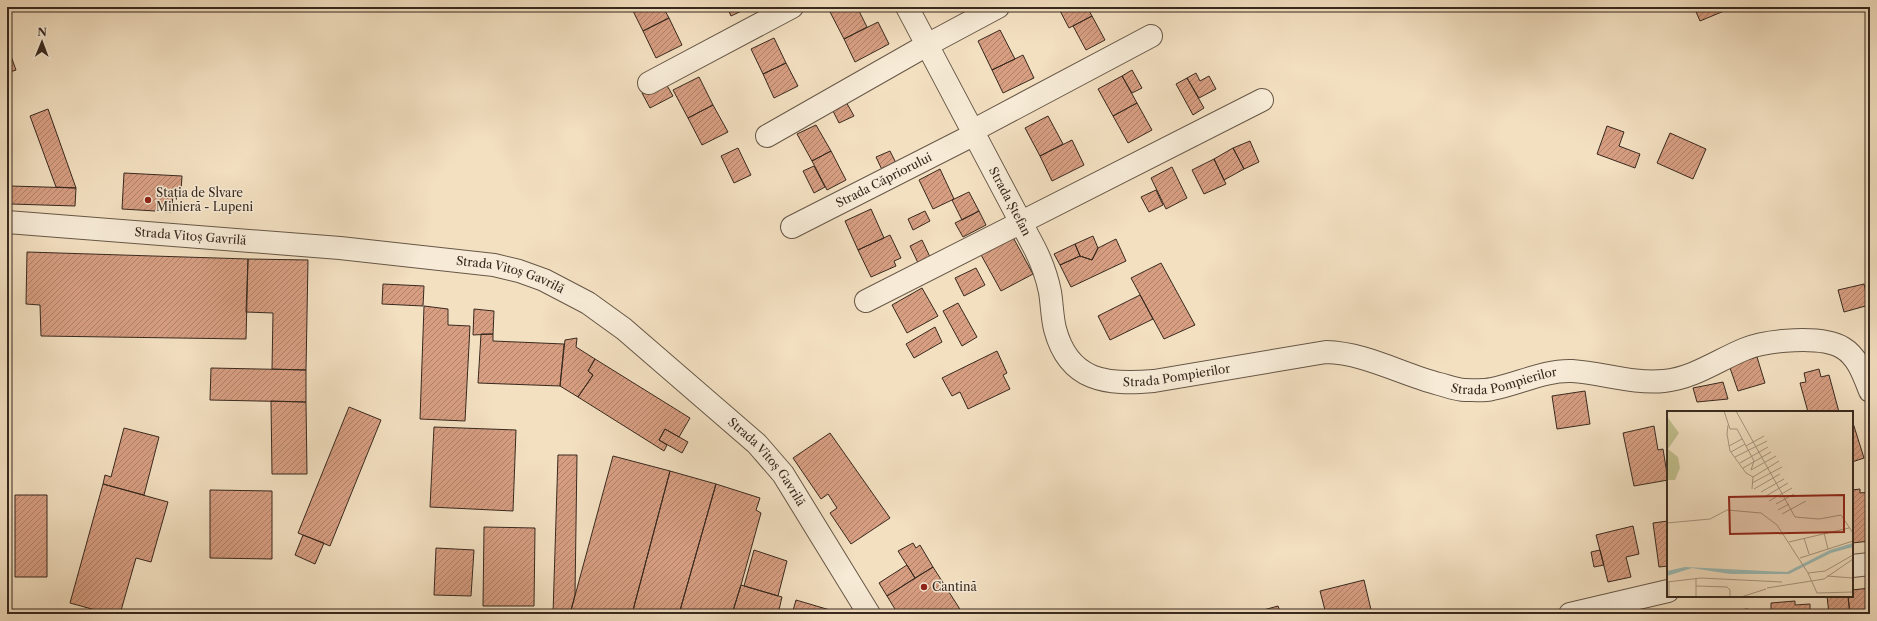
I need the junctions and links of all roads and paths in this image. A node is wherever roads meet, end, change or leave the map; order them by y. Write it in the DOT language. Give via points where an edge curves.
graph roads {
  1 [pos="792,7"];
  2 [pos="907,7"];
  3 [pos="998,7"];
  4 [pos="1151,36"];
  5 [pos="928,45"];
  6 [pos="649,83"];
  7 [pos="1262,100"];
  8 [pos="975,132"];
  9 [pos="767,136"];
  10 [pos="1021,221"];
  11 [pos="7,222"];
  12 [pos="792,227"];
  13 [pos="866,301"];
  14 [pos="1112,382"];
  15 [pos="1870,391"];
  16 [pos="1870,564"];
  17 [pos="1853,566"];
  18 [pos="1667,591"];
  19 [pos="869,614"];
  20 [pos="1570,614"];
  1 -- 6 [label="street"];
  2 -- 5 [label="street, Strada Ștefan"];
  3 -- 5 [label="street"];
  4 -- 8 [label="street, Strada Căpriorului"];
  5 -- 8 [label="street, Strada Ștefan"];
  5 -- 9 [label="street"];
  7 -- 10 [label="street"];
  8 -- 10 [label="street, Strada Ștefan"];
  8 -- 12 [label="street, Strada Căpriorului"];
  10 -- 13 [label="street"];
  10 -- 14 [label="street, Strada Ștefan" via="1045,274 1055,329 1067,356 1094,379"];
  11 -- 19 [label="street, Strada Vitoș Gavrilă" via="340,248 494,265 544,280 588,303 624,329 757,444 783,474"];
  14 -- 15 [label="street, Strada Pompierilor" via="1154,381 1326,352 1355,356 1463,390 1491,389 1550,372 1572,371 1640,382 1665,381 1688,376 1746,349 1772,342 1806,341 1829,342 1843,348 1853,357"];
  16 -- 17 [label="street"];
  18 -- 20 [label="street"];
}
